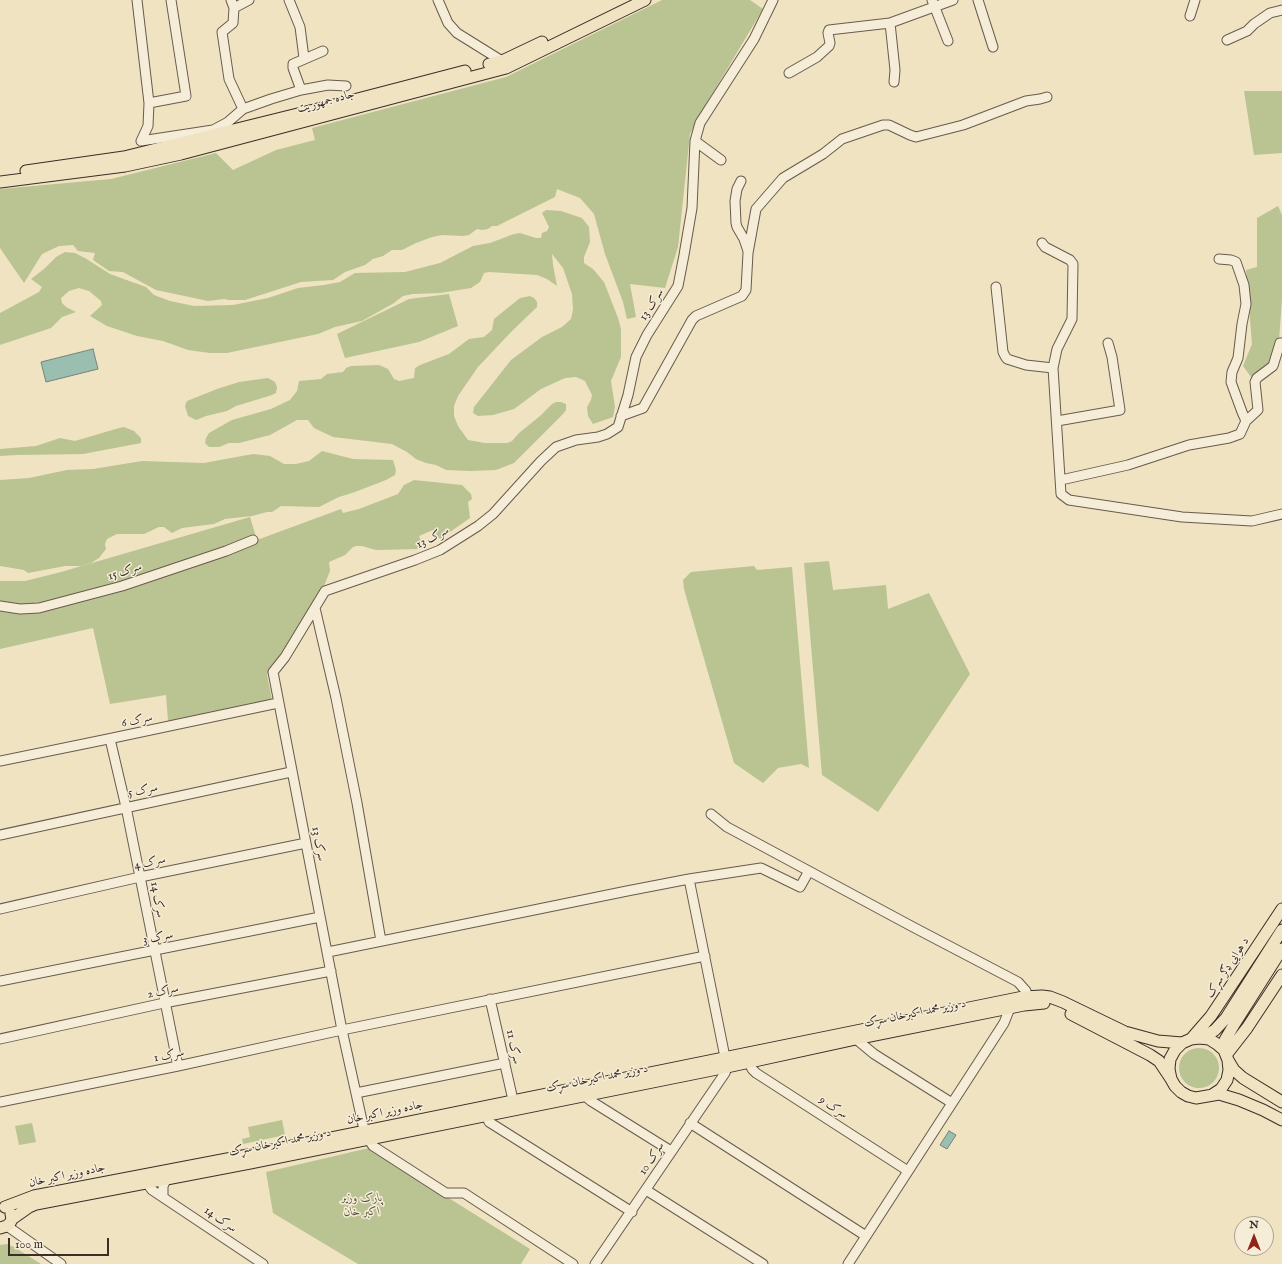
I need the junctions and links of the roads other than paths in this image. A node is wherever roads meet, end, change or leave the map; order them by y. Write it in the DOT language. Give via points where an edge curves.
graph roads {
  1 [pos="137,0"];
  2 [pos="171,0"];
  3 [pos="250,0"];
  4 [pos="290,0"];
  5 [pos="438,0"];
  6 [pos="629,0"];
  7 [pos="645,0"];
  8 [pos="774,0"];
  9 [pos="953,0"];
  10 [pos="978,0"];
  11 [pos="1195,0"];
  12 [pos="233,4"];
  13 [pos="933,4"];
  14 [pos="1282,10"];
  15 [pos="1190,16"];
  16 [pos="890,23"];
  17 [pos="1228,40"];
  18 [pos="948,41"];
  19 [pos="993,47"];
  20 [pos="323,51"];
  21 [pos="304,58"];
  22 [pos="502,61"];
  23 [pos="789,74"];
  24 [pos="894,82"];
  25 [pos="346,86"];
  26 [pos="301,90"];
  27 [pos="1047,97"];
  28 [pos="150,103"];
  29 [pos="243,109"];
  30 [pos="171,135"];
  31 [pos="695,141"];
  32 [pos="179,144"];
  33 [pos="721,160"];
  34 [pos="0,175"];
  35 [pos="741,181"];
  36 [pos="0,182"];
  37 [pos="1042,242"];
  38 [pos="748,252"];
  39 [pos="1218,259"];
  40 [pos="996,287"];
  41 [pos="1108,343"];
  42 [pos="1282,343"];
  43 [pos="1053,368"];
  44 [pos="621,416"];
  45 [pos="1057,421"];
  46 [pos="1246,421"];
  47 [pos="1061,480"];
  48 [pos="1282,514"];
  49 [pos="253,540"];
  50 [pos="0,606"];
  51 [pos="315,608"];
  52 [pos="278,703"];
  53 [pos="110,739"];
  54 [pos="0,761"];
  55 [pos="291,772"];
  56 [pos="126,807"];
  57 [pos="711,814"];
  58 [pos="0,834"];
  59 [pos="306,843"];
  60 [pos="809,871"];
  61 [pos="140,877"];
  62 [pos="689,879"];
  63 [pos="0,909"];
  64 [pos="1282,909"];
  65 [pos="320,917"];
  66 [pos="1282,930"];
  67 [pos="381,941"];
  68 [pos="1282,949"];
  69 [pos="154,951"];
  70 [pos="328,952"];
  71 [pos="705,956"];
  72 [pos="331,971"];
  73 [pos="1282,975"];
  74 [pos="0,981"];
  75 [pos="490,999"];
  76 [pos="1027,1001"];
  77 [pos="164,1004"];
  78 [pos="1010,1008"];
  79 [pos="342,1030"];
  80 [pos="855,1035"];
  81 [pos="0,1038"];
  82 [pos="1191,1040"];
  83 [pos="1226,1055"];
  84 [pos="747,1057"];
  85 [pos="726,1062"];
  86 [pos="505,1063"];
  87 [pos="178,1066"];
  88 [pos="1171,1079"];
  89 [pos="582,1091"];
  90 [pos="356,1093"];
  91 [pos="1212,1095"];
  92 [pos="513,1100"];
  93 [pos="0,1102"];
  94 [pos="1282,1102"];
  95 [pos="952,1103"];
  96 [pos="484,1111"];
  97 [pos="1282,1120"];
  98 [pos="690,1123"];
  99 [pos="367,1135"];
  100 [pos="671,1151"];
  101 [pos="908,1171"];
  102 [pos="167,1178"];
  103 [pos="146,1182"];
  104 [pos="646,1190"];
  105 [pos="163,1197"];
  106 [pos="2,1207"];
  107 [pos="632,1212"];
  108 [pos="6,1224"];
  109 [pos="866,1236"];
  110 [pos="61,1264"];
  111 [pos="263,1264"];
  112 [pos="573,1264"];
  113 [pos="596,1264"];
  114 [pos="763,1264"];
  115 [pos="848,1264"];
  1 -- 28 [label="street"];
  2 -- 28 [label="street" via="186,96"];
  3 -- 12 [label="street"];
  4 -- 21 [label="street" via="300,28"];
  5 -- 22 [label="street" via="448,23 457,33"];
  6 -- 22 [label="main road, جاده جمهوریت"];
  7 -- 36 [label="main road, جاده جمهوریت" via="506,68 181,154 125,166"];
  8 -- 31 [label="street, سرک 13" via="754,39 700,123"];
  9 -- 13 [label="street"];
  10 -- 19 [label="street"];
  11 -- 15 [label="street"];
  12 -- 29 [label="street" via="233,23 222,32 228,79"];
  13 -- 16 [label="street"];
  13 -- 18 [label="street"];
  14 -- 17 [label="street" via="1270,13 1247,31"];
  16 -- 23 [label="street" via="829,30 829,46 817,57"];
  16 -- 24 [label="street"];
  20 -- 21 [label="street"];
  21 -- 26 [label="street" via="293,64"];
  22 -- 32 [label="main road, جاده جمهوریت"];
  25 -- 26 [label="street" via="328,85"];
  26 -- 29 [label="street"];
  27 -- 38 [label="street" via="1026,101 963,125 916,136 883,125 842,139 823,154 783,178 759,204"];
  28 -- 30 [label="street" via="148,126 141,141"];
  29 -- 30 [label="street" via="228,122 213,130"];
  30 -- 32 [label="street"];
  31 -- 33 [label="street"];
  31 -- 44 [label="street, سرک 13" via="692,208 678,286 636,356"];
  32 -- 34 [label="main road, جاده جمهوریت" via="124,157"];
  35 -- 38 [label="street" via="735,201 736,223"];
  37 -- 43 [label="street" via="1045,247 1073,264 1072,319 1057,349"];
  38 -- 44 [label="street" via="747,285 742,296 696,316 643,408"];
  39 -- 46 [label="street" via="1236,262 1244,285 1246,304 1238,358 1231,382"];
  40 -- 43 [label="street" via="1003,352 1007,359"];
  41 -- 45 [label="street" via="1120,410"];
  42 -- 46 [label="street" via="1273,366 1255,382 1258,410"];
  43 -- 45 [label="street"];
  44 -- 51 [label="street, سرک 13" via="618,427 608,434 556,447 493,514 440,550 326,591"];
  45 -- 47 [label="street"];
  46 -- 47 [label="street" via="1240,434 1229,438 1189,445 1128,465"];
  47 -- 48 [label="street" via="1062,494 1069,500 1182,517 1252,521"];
  49 -- 50 [label="street, سرک 15" via="122,586 40,608"];
  51 -- 52 [label="street, سرک 13" via="273,672"];
  51 -- 67 [label="street" via="357,803"];
  52 -- 53 [label="street, سرک 6"];
  52 -- 55 [label="street, سرک 13"];
  53 -- 54 [label="street, سرک 6"];
  53 -- 56 [label="street, سرک 14"];
  55 -- 56 [label="street, سرک 5"];
  55 -- 59 [label="street, سرک 13"];
  56 -- 58 [label="street, سرک 5"];
  56 -- 61 [label="street, سرک 14"];
  57 -- 60 [label="street" via="727,827"];
  59 -- 61 [label="street, سرک 4"];
  59 -- 65 [label="street, سرک 13"];
  60 -- 62 [label="street" via="800,887 761,868"];
  60 -- 76 [label="street" via="1018,982 1026,991"];
  61 -- 63 [label="street, سرک 4"];
  61 -- 69 [label="street, سرک 14"];
  62 -- 67 [label="street"];
  62 -- 71 [label="street"];
  64 -- 82 [label="main road, د هوایی ډګر سړک" via="1211,1016"];
  65 -- 69 [label="street, سرک 3"];
  65 -- 70 [label="street, سرک 13"];
  66 -- 82 [label="main road" via="1226,1018 1215,1030"];
  67 -- 70 [label="street"];
  68 -- 83 [label="main road" via="1225,1040"];
  69 -- 74 [label="street, سرک 3"];
  69 -- 77 [label="street, سرک 14"];
  70 -- 72 [label="street, سرک 13"];
  71 -- 75 [label="street, سرک 1"];
  71 -- 85 [label="street"];
  72 -- 77 [label="street, سرک 2"];
  72 -- 79 [label="street, سرک 13"];
  73 -- 83 [label="main road"];
  75 -- 79 [label="street, سرک 1"];
  75 -- 86 [label="street, سرک 11"];
  76 -- 78 [label="main road, د وزیر محمد اکبرخان سړک"];
  76 -- 80 [label="main road, د وزیر محمد اکبرخان سړک"];
  76 -- 82 [label="main road, د وزیر محمد اکبرخان سړک" via="1042,996 1050,997 1125,1032 1158,1041"];
  76 -- 88 [label="main road, د وزیر محمد اکبرخان سړک" via="1052,1004 1125,1042 1159,1061"];
  77 -- 81 [label="street, سرک 2"];
  77 -- 87 [label="street, سرک 14"];
  78 -- 80 [label="main road, د وزیر محمد اکبرخان سړک"];
  78 -- 95 [label="street" via="1004,1023"];
  79 -- 87 [label="street, سرک 1"];
  79 -- 90 [label="street, سرک 13"];
  80 -- 84 [label="main road, د وزیر محمد اکبرخان سړک"];
  80 -- 95 [label="street" via="874,1054"];
  82 -- 83 [label="main road" via="1209,1039"];
  82 -- 88 [label="main road" via="1175,1050 1170,1059"];
  83 -- 91 [label="main road" via="1229,1070 1227,1080 1221,1089"];
  83 -- 94 [label="main road" via="1234,1070 1243,1078"];
  84 -- 85 [label="main road, د وزیر محمد اکبرخان سړک"];
  84 -- 101 [label="street, سرک 9" via="756,1073"];
  85 -- 89 [label="main road, د وزیر محمد اکبرخان سړک"];
  85 -- 98 [label="street, سرک 10" via="725,1073"];
  86 -- 90 [label="street"];
  86 -- 92 [label="street, سرک 11"];
  87 -- 93 [label="street, سرک 1"];
  88 -- 91 [label="main road" via="1175,1086 1188,1096 1204,1098"];
  89 -- 92 [label="main road"];
  89 -- 96 [label="main road, د وزیر محمد اکبرخان سړک"];
  89 -- 100 [label="street" via="591,1101"];
  90 -- 99 [label="street, سرک 13"];
  91 -- 97 [label="main road" via="1219,1094 1239,1100"];
  92 -- 96 [label="main road"];
  95 -- 101 [label="street"];
  96 -- 99 [label="main road, د وزیر محمد اکبرخان سړک"];
  96 -- 107 [label="street" via="489,1122"];
  98 -- 100 [label="street, سرک 10"];
  98 -- 109 [label="street"];
  99 -- 102 [label="main road, د وزیر محمد اکبرخان سړک"];
  99 -- 106 [label="main road, جاده وزیر اکبر خان" via="34,1196"];
  99 -- 112 [label="street" via="373,1146 446,1193 464,1193"];
  100 -- 104 [label="street, سرک 10"];
  101 -- 109 [label="street"];
  102 -- 103 [label="main road, د وزیر محمد اکبرخان سړک"];
  102 -- 105 [label="street" via="163,1186"];
  103 -- 105 [label="street, سرک 14" via="152,1190"];
  103 -- 108 [label="main road, د وزیر محمد اکبرخان سړک" via="36,1204"];
  104 -- 107 [label="street, سرک 10"];
  104 -- 114 [label="street"];
  105 -- 111 [label="street, سرک 14"];
  106 -- 108 [label="main road" via="10,1211"];
  107 -- 113 [label="street, سرک 10"];
  108 -- 110 [label="street"];
  109 -- 115 [label="street"];
}
